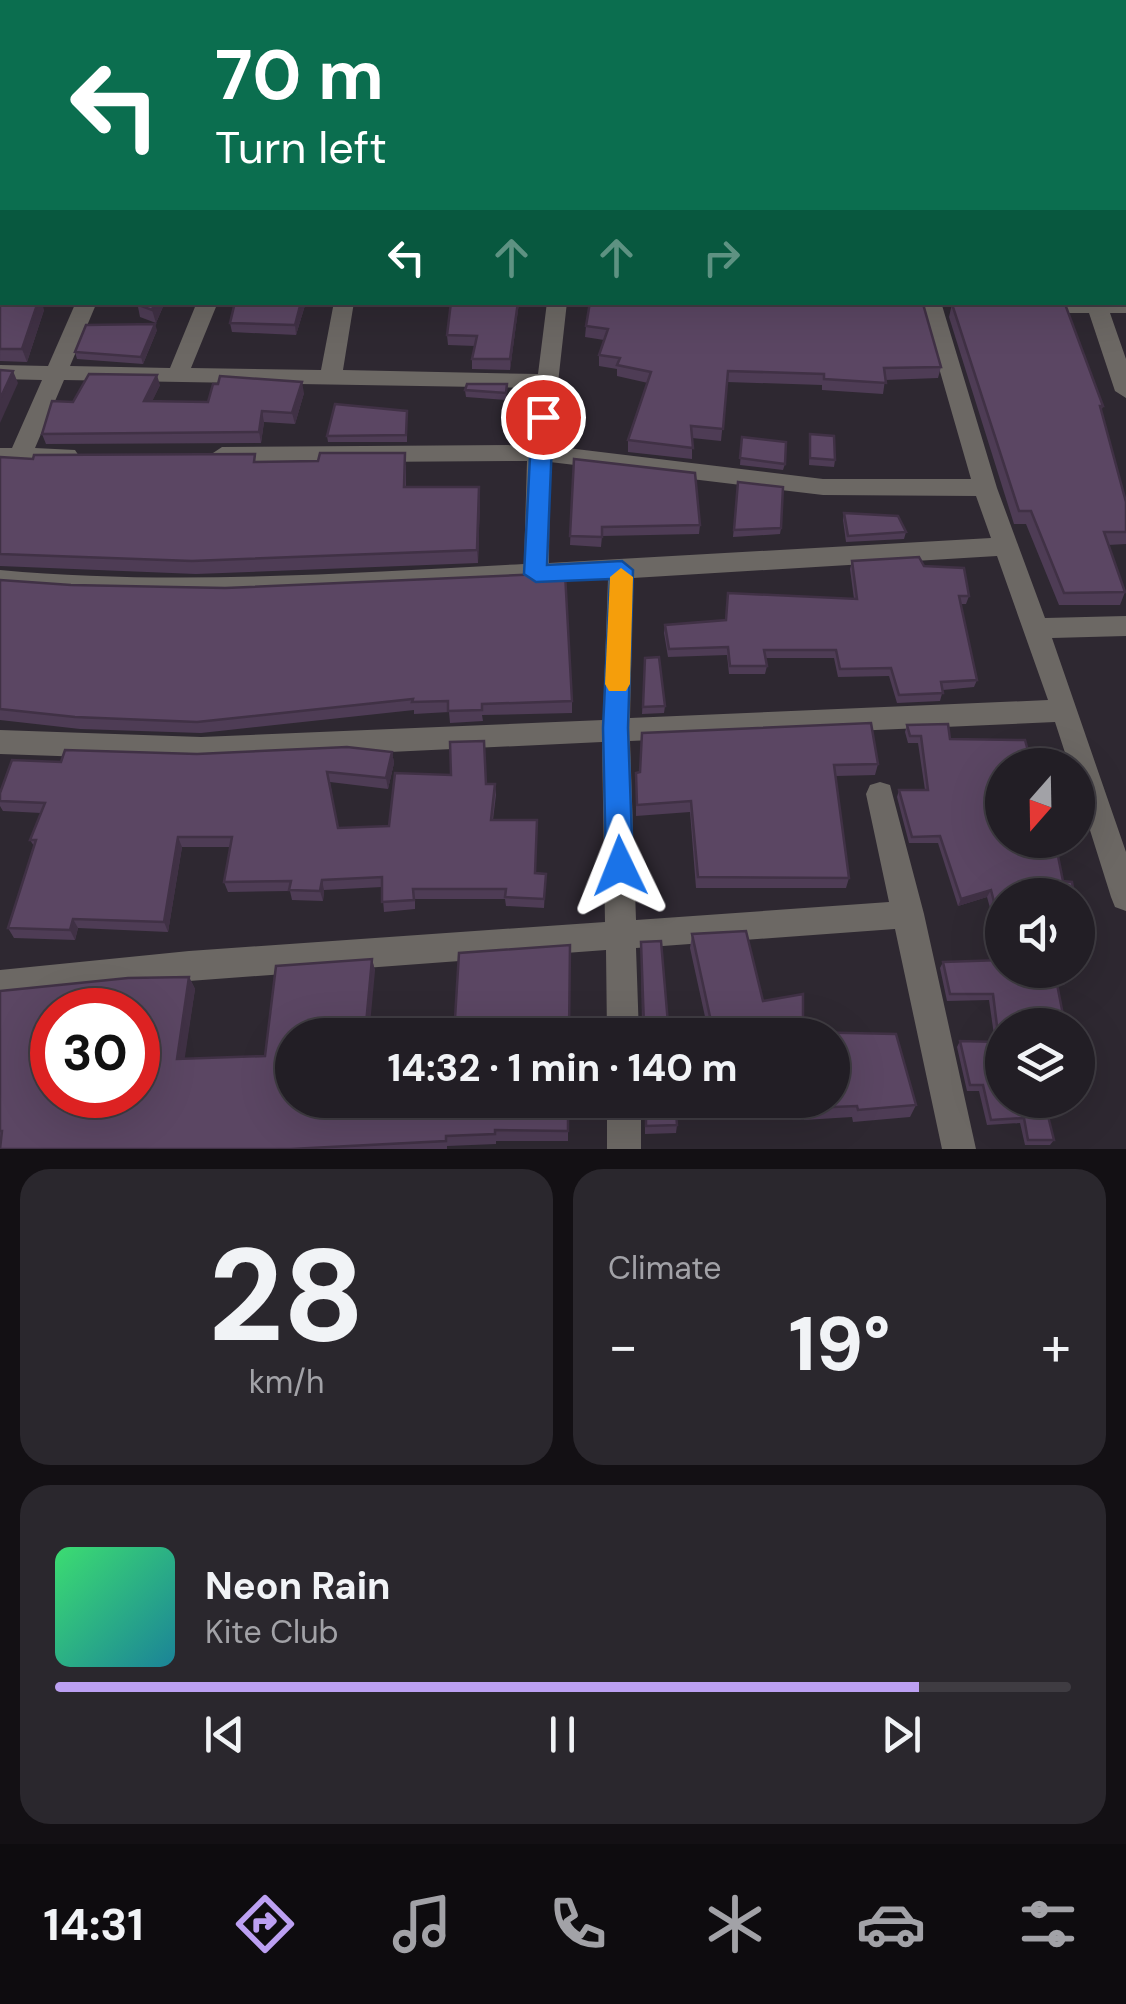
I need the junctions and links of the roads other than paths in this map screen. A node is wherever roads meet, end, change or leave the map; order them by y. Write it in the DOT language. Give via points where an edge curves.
graph roads {
  1 [pos="86,305"];
  2 [pos="207,305"];
  3 [pos="343,305"];
  4 [pos="557,305"];
  5 [pos="932,305"];
  6 [pos="1052,305"];
  7 [pos="1097,305"];
  8 [pos="1006,306"];
  9 [pos="0,372"];
  10 [pos="56,372"];
  11 [pos="178,374"];
  12 [pos="331,377"];
  13 [pos="546,381"];
  14 [pos="1126,391"];
  15 [pos="539,453"];
  16 [pos="200,455"];
  17 [pos="10,456"];
  18 [pos="100,456"];
  19 [pos="984,488"];
  20 [pos="1005,546"];
  21 [pos="622,570"];
  22 [pos="536,574"];
  23 [pos="0,579"];
  24 [pos="1126,626"];
  25 [pos="1034,628"];
  26 [pos="1065,710"];
  27 [pos="616,728"];
  28 [pos="0,742"];
  29 [pos="880,794"];
  30 [pos="1126,897"];
  31 [pos="909,914"];
  32 [pos="622,935"];
  33 [pos="0,985"];
  34 [pos="623,1018"];
  35 [pos="624,1118"];
  36 [pos="624,1149"];
  37 [pos="959,1149"];
  1 -- 10 [label="street"];
  2 -- 11 [label="street"];
  3 -- 12 [label="street"];
  4 -- 13 [label="street"];
  5 -- 19 [label="street"];
  6 -- 8 [label="street"];
  7 -- 14 [label="street"];
  9 -- 10 [label="street"];
  10 -- 11 [label="street"];
  10 -- 17 [label="street"];
  11 -- 12 [label="street"];
  12 -- 13 [label="street"];
  13 -- 15 [label="street"];
  15 -- 16 [label="street"];
  15 -- 19 [label="street" via="823,487"];
  15 -- 22 [label="street"];
  17 -- 18 [label="street"];
  19 -- 20 [label="street"];
  20 -- 21 [label="street"];
  20 -- 25 [label="street"];
  21 -- 22 [label="street"];
  21 -- 27 [label="street"];
  22 -- 23 [label="street" via="233,587"];
  24 -- 25 [label="street"];
  25 -- 26 [label="street"];
  26 -- 27 [label="street"];
  26 -- 30 [label="street"];
  27 -- 28 [label="street" via="200,749"];
  27 -- 32 [label="street"];
  29 -- 31 [label="street"];
  31 -- 32 [label="street"];
  31 -- 37 [label="street"];
  32 -- 33 [label="street"];
  32 -- 34 [label="street"];
  35 -- 36 [label="street"];
}
